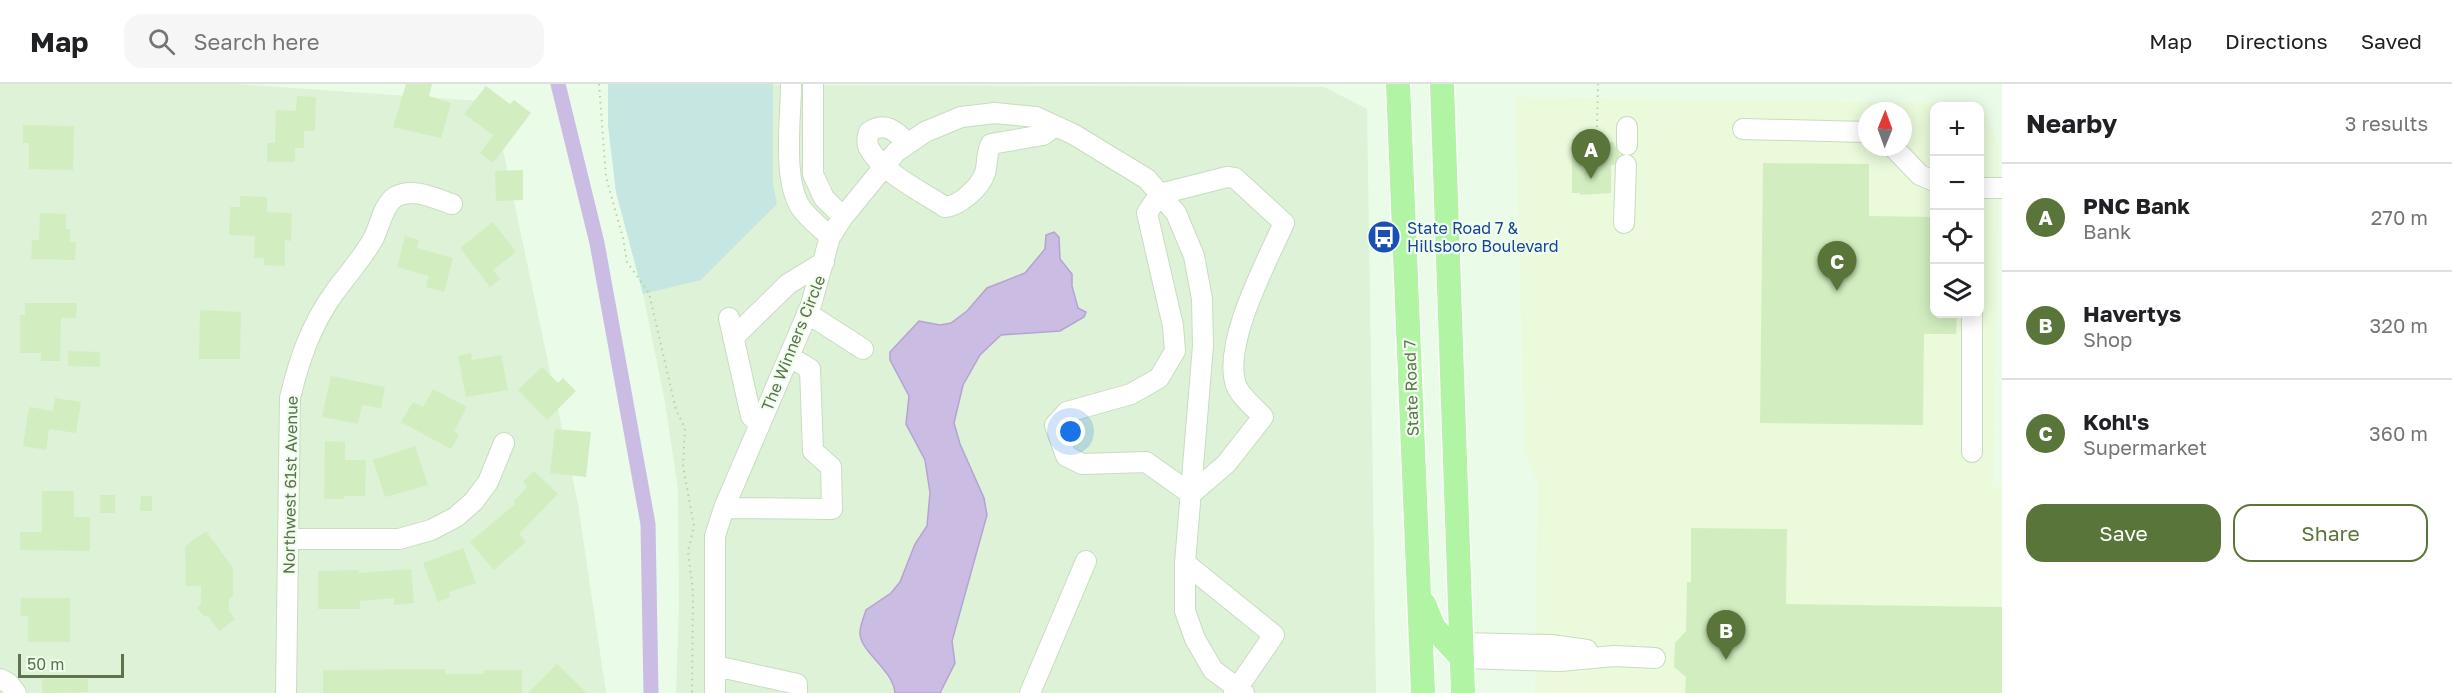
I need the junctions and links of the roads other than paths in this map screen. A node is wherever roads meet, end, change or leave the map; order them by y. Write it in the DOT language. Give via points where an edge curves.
graph roads {
  1 [pos="791,84"];
  2 [pos="813,84"];
  3 [pos="1398,84"];
  4 [pos="1442,84"];
  5 [pos="1055,126"];
  6 [pos="1743,129"];
  7 [pos="1858,132"];
  8 [pos="791,134"];
  9 [pos="813,134"];
  10 [pos="907,143"];
  11 [pos="1902,156"];
  12 [pos="1626,165"];
  13 [pos="884,166"];
  14 [pos="1930,179"];
  15 [pos="1984,188"];
  16 [pos="2002,188"];
  17 [pos="1160,194"];
  18 [pos="452,204"];
  19 [pos="843,217"];
  20 [pos="1624,223"];
  21 [pos="830,237"];
  22 [pos="824,262"];
  23 [pos="807,313"];
  24 [pos="729,318"];
  25 [pos="1972,318"];
  26 [pos="733,338"];
  27 [pos="863,349"];
  28 [pos="789,356"];
  29 [pos="760,425"];
  30 [pos="504,443"];
  31 [pos="1972,452"];
  32 [pos="1191,494"];
  33 [pos="724,508"];
  34 [pos="288,539"];
  35 [pos="1086,561"];
  36 [pos="1185,563"];
  37 [pos="1419,594"];
  38 [pos="1462,651"];
  39 [pos="1655,658"];
  40 [pos="716,666"];
  41 [pos="0,679"];
  42 [pos="1238,692"];
  43 [pos="16,693"];
  44 [pos="286,693"];
  45 [pos="715,693"];
  46 [pos="797,693"];
  47 [pos="1030,693"];
  48 [pos="1423,693"];
  49 [pos="1463,693"];
  1 -- 8 [label="street"];
  2 -- 9 [label="street"];
  3 -- 37 [label="main road, State Road 7"];
  4 -- 38 [label="main road"];
  5 -- 10 [label="street, The Winners Circle" via="1036,117 995,113 962,117"];
  5 -- 13 [label="street" via="1043,135 991,144 982,182 954,206 945,207"];
  5 -- 17 [label="street, The Winners Circle" via="1147,179"];
  6 -- 7 [label="street"];
  8 -- 9 [label="street"];
  8 -- 21 [label="street" via="792,185 801,207"];
  9 -- 19 [label="street" via="813,174 824,198"];
  10 -- 13 [label="street, The Winners Circle"];
  10 -- 13 [label="street" via="895,130 886,127 869,132 869,149"];
  11 -- 14 [label="street"];
  12 -- 20 [label="street"];
  13 -- 19 [label="street, The Winners Circle"];
  15 -- 16 [label="street"];
  17 -- 32 [label="street, The Winners Circle" via="1176,213 1194,256 1202,298 1203,346"];
  17 -- 32 [label="street" via="1235,178 1284,223 1240,323 1234,366 1237,387 1263,417 1226,464"];
  17 -- 32 [label="street" via="1147,213 1173,326 1175,351 1159,378 1131,394 1067,412 1055,425 1066,456 1082,464 1146,462"];
  18 -- 34 [label="street, Northwest 61st Avenue" via="410,191 394,198 360,262 311,329 290,398"];
  19 -- 21 [label="street, The Winners Circle"];
  21 -- 22 [label="street, The Winners Circle"];
  22 -- 23 [label="street, The Winners Circle"];
  22 -- 26 [label="street" via="788,284"];
  23 -- 27 [label="street"];
  23 -- 28 [label="street, The Winners Circle"];
  24 -- 26 [label="street"];
  25 -- 31 [label="street"];
  26 -- 29 [label="street" via="751,416"];
  28 -- 29 [label="street, The Winners Circle"];
  28 -- 33 [label="street" via="810,369 813,451 831,467 832,509"];
  29 -- 33 [label="street, The Winners Circle"];
  30 -- 34 [label="street" via="488,482 474,501 456,517 431,530 399,539"];
  32 -- 36 [label="street, The Winners Circle"];
  33 -- 40 [label="street, The Winners Circle" via="715,536"];
  34 -- 44 [label="street, Northwest 61st Avenue"];
  35 -- 47 [label="street"];
  36 -- 42 [label="street, The Winners Circle" via="1185,611 1195,639 1213,670"];
  36 -- 42 [label="street" via="1274,635"];
  37 -- 38 [label="main road" via="1434,628"];
  37 -- 48 [label="main road, State Road 7"];
  38 -- 39 [label="street" via="1560,661 1614,656"];
  38 -- 49 [label="main road"];
  40 -- 45 [label="street, The Winners Circle"];
  40 -- 46 [label="street" via="797,684"];
  41 -- 43 [label="street"];
}
